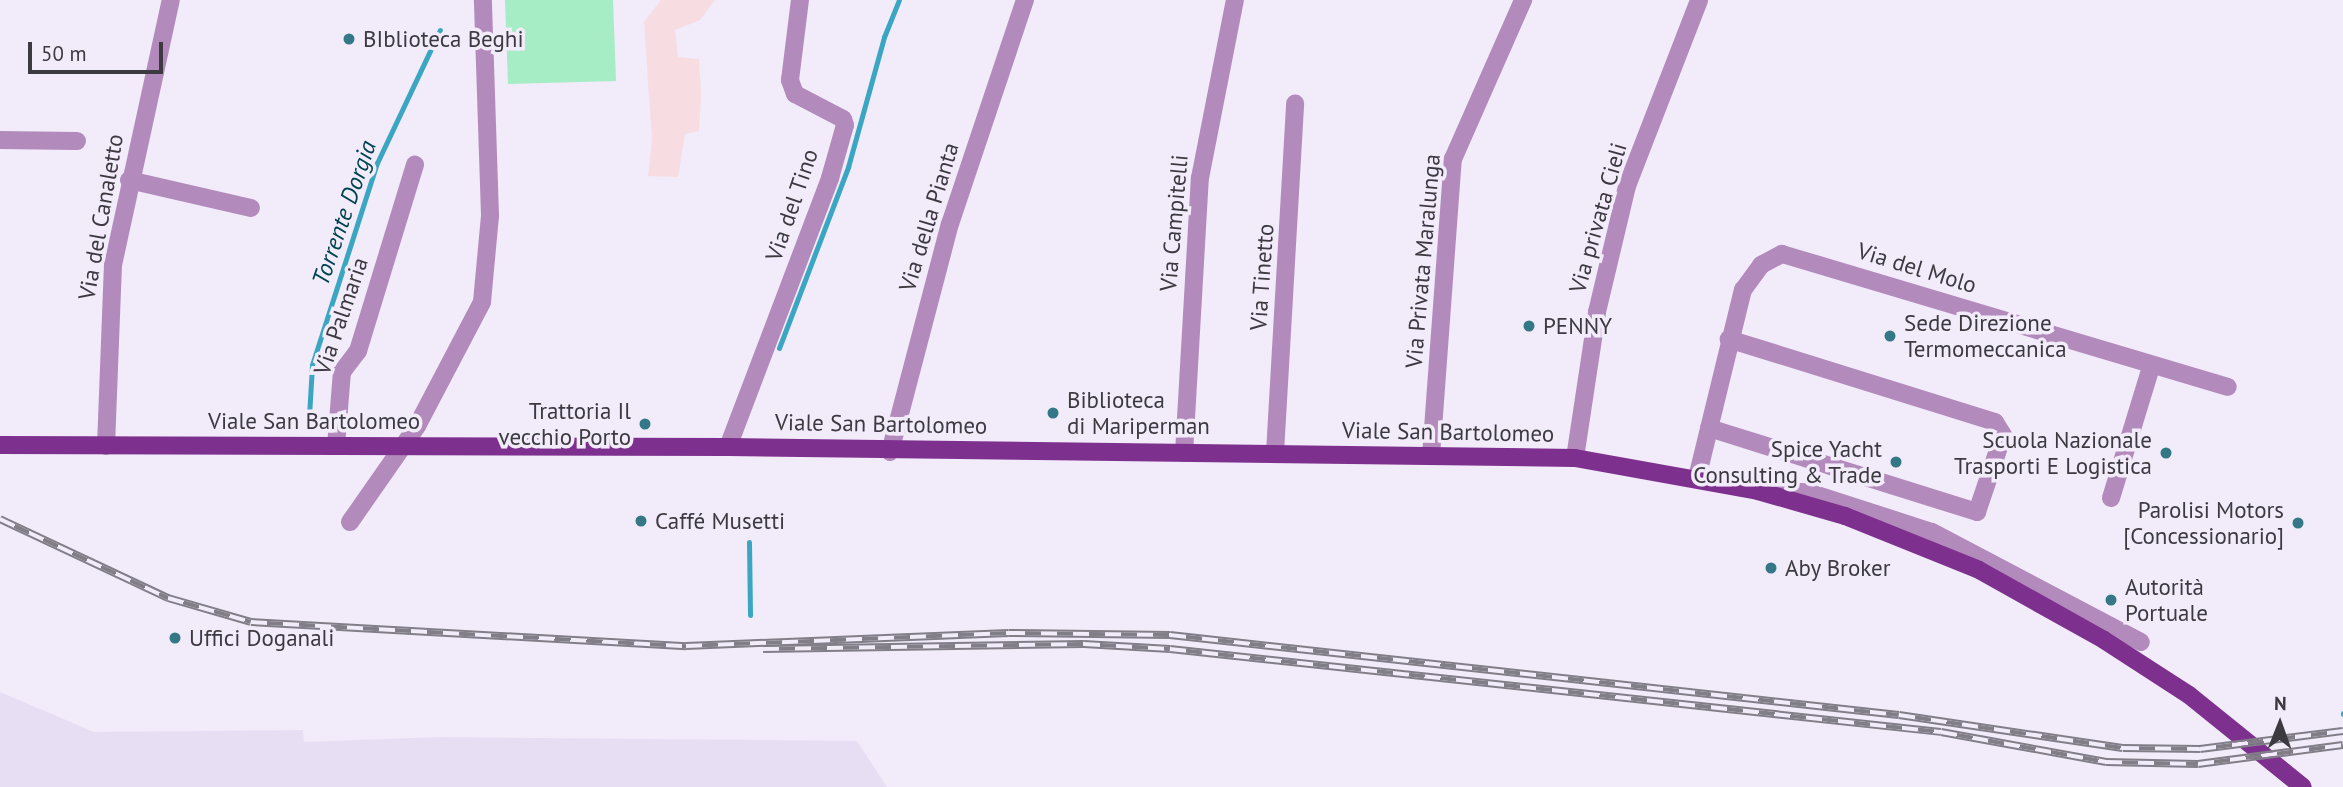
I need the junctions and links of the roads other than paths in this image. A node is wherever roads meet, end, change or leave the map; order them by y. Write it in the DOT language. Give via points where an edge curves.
graph roads {
  1 [pos="171,0"];
  2 [pos="483,0"];
  3 [pos="800,0"];
  4 [pos="1025,0"];
  5 [pos="1235,0"];
  6 [pos="1523,0"];
  7 [pos="1699,0"];
  8 [pos="1295,104"];
  9 [pos="0,140"];
  10 [pos="77,141"];
  11 [pos="415,163"];
  12 [pos="129,180"];
  13 [pos="250,208"];
  14 [pos="1729,340"];
  15 [pos="2151,367"];
  16 [pos="2228,387"];
  17 [pos="1709,428"];
  18 [pos="0,445"];
  19 [pos="106,446"];
  20 [pos="336,446"];
  21 [pos="402,446"];
  22 [pos="728,447"];
  23 [pos="890,452"];
  24 [pos="1184,453"];
  25 [pos="1275,453"];
  26 [pos="1430,456"];
  27 [pos="1575,458"];
  28 [pos="1697,478"];
  29 [pos="1758,491"];
  30 [pos="2110,498"];
  31 [pos="350,522"];
  32 [pos="2141,642"];
  33 [pos="2303,787"];
  1 -- 12 [label="street, Via del Canaletto"];
  2 -- 21 [label="street" via="490,215 487,284 482,302"];
  3 -- 22 [label="street, Via del Tino" via="790,80 794,93 843,119 845,125 830,178"];
  4 -- 23 [label="street, Via della Pianta" via="950,224"];
  5 -- 24 [label="street, Via Campitelli" via="1200,178"];
  6 -- 26 [label="street, Via Privata Maralunga" via="1452,159"];
  7 -- 27 [label="street, Via privata Cieli" via="1627,187 1597,312"];
  8 -- 25 [label="street, Via Tinetto"];
  9 -- 10 [label="street"];
  11 -- 20 [label="street, Via Palmaria" via="358,351 342,372"];
  12 -- 13 [label="street"];
  12 -- 19 [label="street, Via del Canaletto" via="110,292"];
  14 -- 15 [label="street, Via del Molo" via="1751,274 1772,258 1792,254"];
  14 -- 17 [label="street"];
  14 -- 17 [label="street" via="1995,422 2003,435 1977,512"];
  15 -- 16 [label="street, Via del Molo"];
  15 -- 30 [label="street"];
  17 -- 28 [label="street"];
  18 -- 19 [label="main road, Viale San Bartolomeo"];
  19 -- 20 [label="main road, Viale San Bartolomeo"];
  20 -- 21 [label="main road, Viale San Bartolomeo"];
  21 -- 22 [label="main road, Viale San Bartolomeo"];
  21 -- 31 [label="street"];
  22 -- 23 [label="main road, Viale San Bartolomeo"];
  23 -- 24 [label="main road, Viale San Bartolomeo"];
  24 -- 25 [label="main road, Viale San Bartolomeo"];
  25 -- 26 [label="main road, Viale San Bartolomeo"];
  26 -- 27 [label="main road, Viale San Bartolomeo"];
  27 -- 28 [label="main road, Viale San Bartolomeo"];
  28 -- 29 [label="main road, Viale San Bartolomeo"];
  29 -- 32 [label="street, Viale San Bartolomeo" via="1808,492 1931,532"];
  29 -- 33 [label="main road, Viale San Bartolomeo" via="1845,516 1979,570 2104,640 2189,695"];
}
